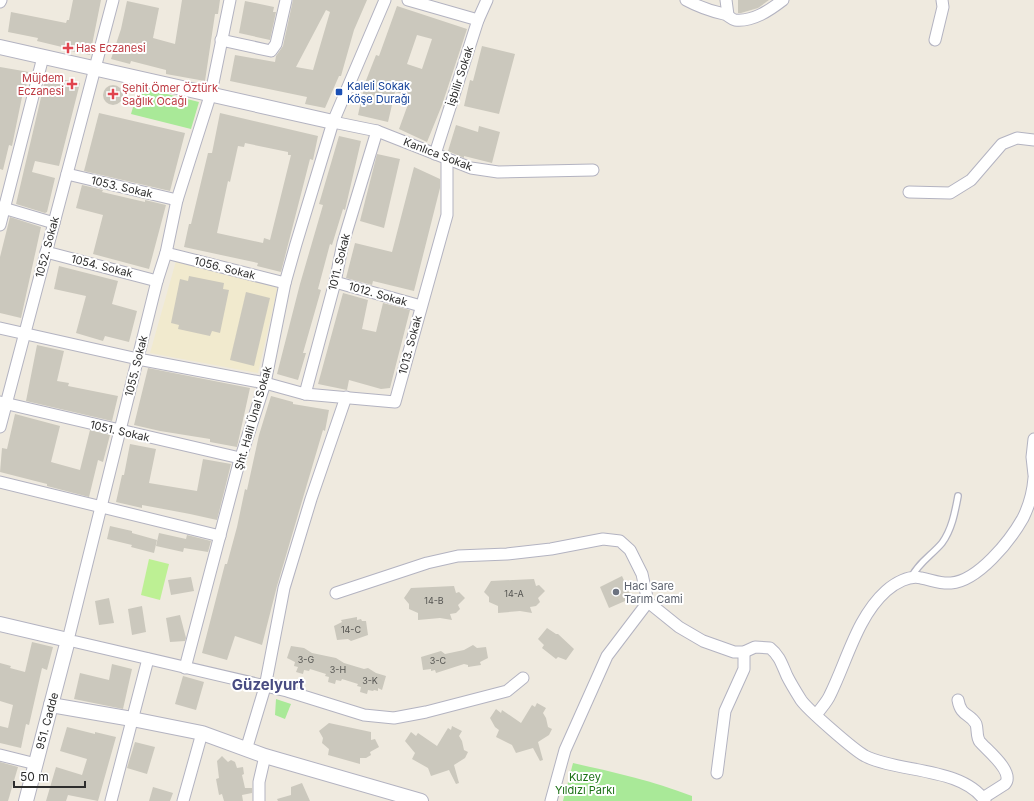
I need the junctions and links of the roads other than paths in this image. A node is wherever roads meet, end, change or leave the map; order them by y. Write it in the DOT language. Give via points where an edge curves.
graph roads {
  1 [pos="113,0"];
  2 [pos="230,0"];
  3 [pos="286,0"];
  4 [pos="385,0"];
  5 [pos="408,0"];
  6 [pos="487,0"];
  7 [pos="686,0"];
  8 [pos="726,0"];
  9 [pos="784,0"];
  10 [pos="942,0"];
  11 [pos="728,15"];
  12 [pos="478,20"];
  13 [pos="221,40"];
  14 [pos="935,40"];
  15 [pos="0,47"];
  16 [pos="43,57"];
  17 [pos="95,68"];
  18 [pos="211,93"];
  19 [pos="333,122"];
  20 [pos="377,131"];
  21 [pos="1034,140"];
  22 [pos="435,154"];
  23 [pos="447,159"];
  24 [pos="593,170"];
  25 [pos="67,174"];
  26 [pos="909,192"];
  27 [pos="177,200"];
  28 [pos="2,208"];
  29 [pos="54,223"];
  30 [pos="0,225"];
  31 [pos="46,252"];
  32 [pos="166,253"];
  33 [pos="157,281"];
  34 [pos="335,282"];
  35 [pos="285,283"];
  36 [pos="421,306"];
  37 [pos="0,328"];
  38 [pos="25,333"];
  39 [pos="138,359"];
  40 [pos="265,383"];
  41 [pos="305,394"];
  42 [pos="346,397"];
  43 [pos="3,402"];
  44 [pos="0,427"];
  45 [pos="120,431"];
  46 [pos="1034,439"];
  47 [pos="240,458"];
  48 [pos="1034,477"];
  49 [pos="0,482"];
  50 [pos="958,496"];
  51 [pos="101,508"];
  52 [pos="220,536"];
  53 [pos="911,578"];
  54 [pos="336,592"];
  55 [pos="648,602"];
  56 [pos="0,624"];
  57 [pos="68,640"];
  58 [pos="744,652"];
  59 [pos="148,659"];
  60 [pos="185,668"];
  61 [pos="523,678"];
  62 [pos="265,687"];
  63 [pos="958,700"];
  64 [pos="51,705"];
  65 [pos="816,715"];
  66 [pos="132,719"];
  67 [pos="202,733"];
  68 [pos="246,750"];
  69 [pos="0,755"];
  70 [pos="265,756"];
  71 [pos="36,764"];
  72 [pos="717,773"];
  73 [pos="984,800"];
  74 [pos="26,801"];
  75 [pos="111,801"];
  76 [pos="183,801"];
  77 [pos="259,801"];
  78 [pos="421,801"];
  79 [pos="551,801"];
  1 -- 17 [label="street, 1052. Sokak"];
  2 -- 13 [label="street, 1055. Sokak"];
  3 -- 13 [label="street" via="276,44 271,50"];
  4 -- 19 [label="street, Şht. Halil Ünal Sokak"];
  5 -- 12 [label="street"];
  6 -- 12 [label="street, İşbilir Sokak"];
  7 -- 11 [label="street" via="703,9"];
  8 -- 11 [label="street"];
  9 -- 11 [label="street" via="758,16 737,20"];
  10 -- 14 [label="street" via="943,7"];
  12 -- 22 [label="street, İşbilir Sokak"];
  13 -- 18 [label="street, 1055. Sokak"];
  15 -- 16 [label="street"];
  16 -- 17 [label="street"];
  16 -- 28 [label="street"];
  17 -- 18 [label="street"];
  17 -- 25 [label="street, 1052. Sokak"];
  18 -- 19 [label="street"];
  18 -- 27 [label="street, 1055. Sokak"];
  19 -- 20 [label="street, Kanlıca Sokak"];
  19 -- 35 [label="street, Şht. Halil Ünal Sokak"];
  20 -- 22 [label="street, Kanlıca Sokak"];
  20 -- 34 [label="street, 1011. Sokak" via="343,243"];
  21 -- 26 [label="street" via="1017,138 1002,144 971,180 950,193"];
  22 -- 23 [label="street, Kanlıca Sokak"];
  23 -- 24 [label="street, Kanlıca Sokak" via="471,168 498,172"];
  23 -- 36 [label="street, 1013. Sokak" via="447,215"];
  25 -- 27 [label="street, 1053. Sokak"];
  25 -- 29 [label="street, 1052. Sokak"];
  27 -- 32 [label="street, 1055. Sokak"];
  28 -- 29 [label="street"];
  28 -- 30 [label="street"];
  29 -- 31 [label="street, 1052. Sokak"];
  31 -- 33 [label="street, 1054. Sokak"];
  31 -- 38 [label="street, 1052. Sokak"];
  32 -- 33 [label="street, 1055. Sokak"];
  32 -- 35 [label="street, 1056. Sokak"];
  33 -- 39 [label="street, 1055. Sokak"];
  34 -- 36 [label="street, 1012. Sokak"];
  34 -- 41 [label="street, 1011. Sokak"];
  35 -- 40 [label="street, Şht. Halil Ünal Sokak"];
  36 -- 42 [label="street, 1013. Sokak" via="395,402"];
  37 -- 38 [label="street, 1013. Sokak"];
  38 -- 39 [label="street, 1013. Sokak"];
  38 -- 43 [label="street, 1052. Sokak"];
  39 -- 40 [label="street, 1013. Sokak"];
  39 -- 45 [label="street, 1055. Sokak"];
  40 -- 41 [label="street, 1013. Sokak"];
  40 -- 47 [label="street, Şht. Halil Ünal Sokak"];
  41 -- 42 [label="street, 1013. Sokak"];
  42 -- 62 [label="street" via="284,588"];
  43 -- 44 [label="street, 1052. Sokak"];
  43 -- 45 [label="street, 1051. Sokak"];
  45 -- 47 [label="street, 1051. Sokak"];
  45 -- 51 [label="street, 1055. Sokak"];
  46 -- 48 [label="street"];
  47 -- 52 [label="street, Şht. Halil Ünal Sokak"];
  48 -- 53 [label="street" via="1033,491 1023,518 982,568 971,577 951,583 940,583 920,577"];
  49 -- 51 [label="street"];
  50 -- 53 [label="lane" via="950,529"];
  51 -- 52 [label="street"];
  51 -- 57 [label="street, 1055. Sokak"];
  52 -- 60 [label="street, Şht. Halil Ünal Sokak"];
  53 -- 65 [label="street" via="896,583 870,608 830,697"];
  54 -- 55 [label="street" via="427,563 458,556 550,549 603,539 620,542 630,550 642,574"];
  55 -- 58 [label="street" via="679,627 703,641 734,652"];
  55 -- 79 [label="street" via="608,656 565,750"];
  56 -- 57 [label="street"];
  57 -- 59 [label="street"];
  57 -- 64 [label="street, 951. Cadde"];
  58 -- 65 [label="street" via="763,646 775,652 802,702"];
  58 -- 72 [label="street" via="744,670 725,711"];
  59 -- 60 [label="street"];
  59 -- 66 [label="street"];
  60 -- 62 [label="street"];
  61 -- 62 [label="street" via="507,691 394,718 364,715 287,691"];
  62 -- 68 [label="street"];
  63 -- 73 [label="street" via="961,711 976,724 981,742 992,751 1008,775 1006,784"];
  64 -- 66 [label="street"];
  64 -- 71 [label="street, 951. Cadde"];
  65 -- 73 [label="street" via="864,756 884,763 928,771 961,782"];
  66 -- 67 [label="street"];
  66 -- 75 [label="street"];
  67 -- 68 [label="street"];
  67 -- 76 [label="street"];
  68 -- 70 [label="street"];
  69 -- 71 [label="street"];
  70 -- 77 [label="street" via="259,782"];
  70 -- 78 [label="street"];
  71 -- 74 [label="street, 951. Cadde"];
}
